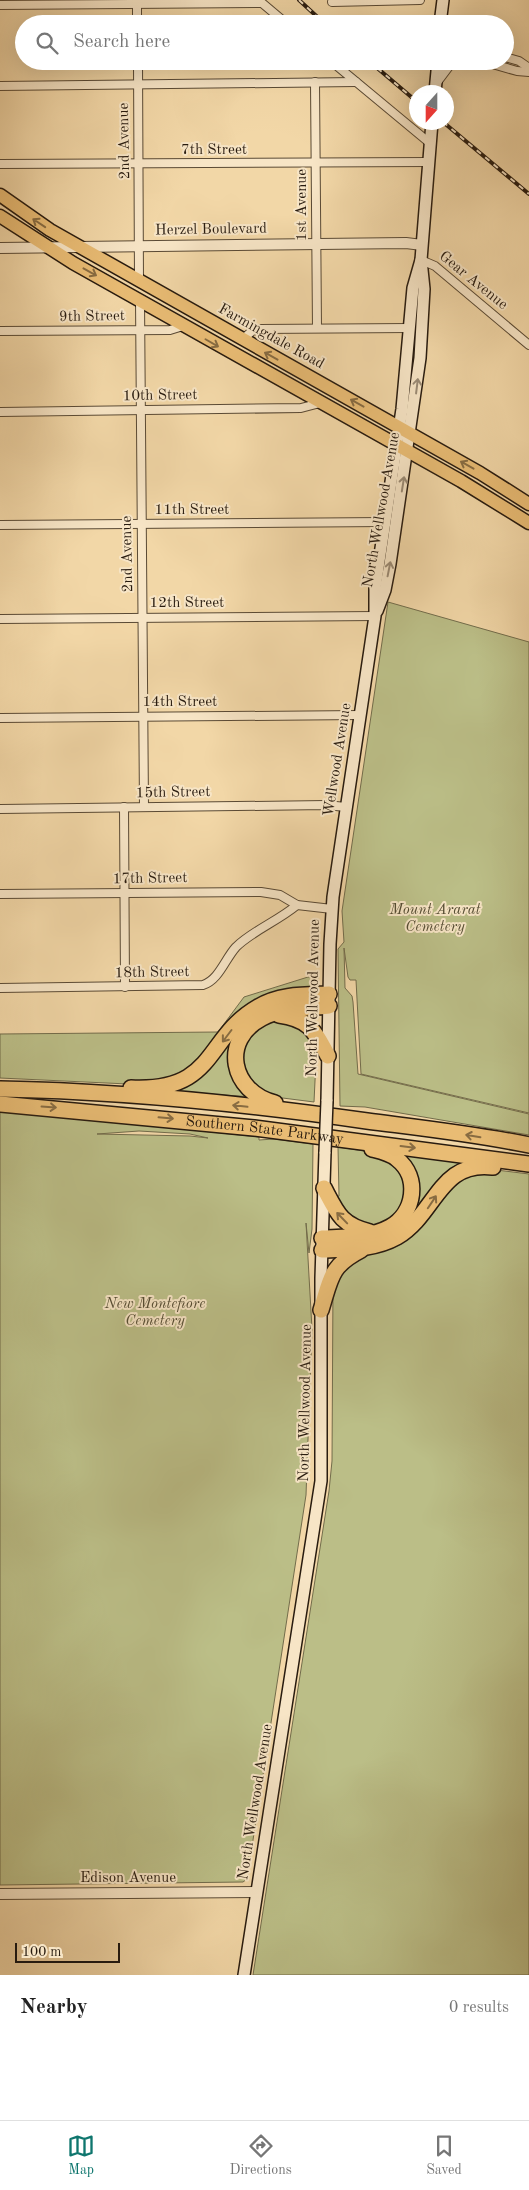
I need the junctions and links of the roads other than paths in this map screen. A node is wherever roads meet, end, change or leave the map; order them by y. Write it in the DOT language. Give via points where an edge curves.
graph roads {
  1 [pos="420,0"];
  2 [pos="443,0"];
  3 [pos="137,2"];
  4 [pos="332,2"];
  5 [pos="0,5"];
  6 [pos="137,15"];
  7 [pos="276,15"];
  8 [pos="441,15"];
  9 [pos="514,60"];
  10 [pos="138,70"];
  11 [pos="342,70"];
  12 [pos="437,70"];
  13 [pos="446,70"];
  14 [pos="514,70"];
  15 [pos="529,70"];
  16 [pos="315,82"];
  17 [pos="356,82"];
  18 [pos="138,84"];
  19 [pos="436,85"];
  20 [pos="437,85"];
  21 [pos="0,86"];
  22 [pos="432,130"];
  23 [pos="431,144"];
  24 [pos="315,162"];
  25 [pos="429,162"];
  26 [pos="0,164"];
  27 [pos="139,164"];
  28 [pos="0,195"];
  29 [pos="0,216"];
  30 [pos="316,244"];
  31 [pos="422,245"];
  32 [pos="140,246"];
  33 [pos="80,247"];
  34 [pos="0,248"];
  35 [pos="48,248"];
  36 [pos="421,260"];
  37 [pos="139,281"];
  38 [pos="140,300"];
  39 [pos="183,326"];
  40 [pos="317,328"];
  41 [pos="410,328"];
  42 [pos="140,330"];
  43 [pos="0,331"];
  44 [pos="242,340"];
  45 [pos="529,345"];
  46 [pos="320,402"];
  47 [pos="141,410"];
  48 [pos="0,412"];
  49 [pos="399,427"];
  50 [pos="411,434"];
  51 [pos="396,445"];
  52 [pos="408,452"];
  53 [pos="529,504"];
  54 [pos="385,522"];
  55 [pos="529,523"];
  56 [pos="141,524"];
  57 [pos="0,525"];
  58 [pos="375,616"];
  59 [pos="143,617"];
  60 [pos="0,619"];
  61 [pos="360,715"];
  62 [pos="144,716"];
  63 [pos="0,718"];
  64 [pos="124,807"];
  65 [pos="144,807"];
  66 [pos="346,807"];
  67 [pos="0,809"];
  68 [pos="124,893"];
  69 [pos="0,894"];
  70 [pos="297,905"];
  71 [pos="332,909"];
  72 [pos="125,987"];
  73 [pos="0,988"];
  74 [pos="329,1000"];
  75 [pos="272,1014"];
  76 [pos="328,1056"];
  77 [pos="0,1089"];
  78 [pos="65,1091"];
  79 [pos="0,1104"];
  80 [pos="325,1108"];
  81 [pos="307,1134"];
  82 [pos="529,1145"];
  83 [pos="529,1165"];
  84 [pos="324,1188"];
  85 [pos="374,1233"];
  86 [pos="322,1244"];
  87 [pos="365,1248"];
  88 [pos="322,1310"];
  89 [pos="257,1892"];
  90 [pos="0,1894"];
  91 [pos="244,1975"];
  1 -- 4 [label="street"];
  2 -- 8 [label="main road"];
  3 -- 5 [label="street"];
  3 -- 6 [label="street"];
  3 -- 7 [label="street" via="262,3"];
  9 -- 15 [label="street"];
  10 -- 18 [label="street, 2nd Avenue"];
  11 -- 17 [label="street"];
  12 -- 19 [label="main road"];
  13 -- 20 [label="street"];
  14 -- 15 [label="street"];
  16 -- 17 [label="street"];
  16 -- 18 [label="street"];
  16 -- 24 [label="street, 1st Avenue"];
  17 -- 23 [label="street"];
  18 -- 21 [label="street"];
  18 -- 27 [label="street, 2nd Avenue"];
  22 -- 23 [label="main road, North Wellwood Avenue"];
  23 -- 25 [label="main road, North Wellwood Avenue"];
  24 -- 25 [label="street, 7th Street"];
  24 -- 27 [label="street, 7th Street"];
  24 -- 30 [label="street, 1st Avenue"];
  25 -- 31 [label="main road, North Wellwood Avenue"];
  26 -- 27 [label="street, 7th Street"];
  27 -- 32 [label="street, 2nd Avenue"];
  33 -- 28 [label="main road, Farmingdale Road, one-way"];
  29 -- 35 [label="main road"];
  30 -- 31 [label="street, Herzel Boulevard"];
  30 -- 32 [label="street, Herzel Boulevard"];
  30 -- 40 [label="street, 1st Avenue"];
  31 -- 36 [label="main road, North Wellwood Avenue"];
  32 -- 33 [label="street, Herzel Boulevard"];
  32 -- 37 [label="street, 2nd Avenue"];
  33 -- 35 [label="street, Herzel Boulevard"];
  33 -- 37 [label="main road, Farmingdale Road"];
  34 -- 35 [label="street, Herzel Boulevard"];
  35 -- 38 [label="main road, one-way"];
  36 -- 41 [label="main road, North Wellwood Avenue" via="413,288"];
  36 -- 45 [label="street, Gear Avenue" via="436,266"];
  50 -- 36 [label="main road, North Wellwood Avenue, one-way" via="422,339 424,289"];
  37 -- 44 [label="main road, Farmingdale Road"];
  38 -- 39 [label="main road"];
  38 -- 42 [label="street, 2nd Avenue"];
  39 -- 42 [label="street, 9th Street" via="172,330"];
  39 -- 46 [label="main road, one-way"];
  40 -- 41 [label="street"];
  40 -- 44 [label="street" via="257,329"];
  41 -- 49 [label="main road, North Wellwood Avenue"];
  42 -- 43 [label="street, 9th Street"];
  42 -- 47 [label="street, 2nd Avenue"];
  49 -- 44 [label="main road, Farmingdale Road, one-way"];
  46 -- 47 [label="street, 10th Street" via="301,408"];
  46 -- 51 [label="main road"];
  47 -- 48 [label="street, 10th Street"];
  47 -- 56 [label="street, 2nd Avenue"];
  49 -- 50 [label="main road, Farmingdale Road"];
  49 -- 51 [label="main road, North Wellwood Avenue"];
  50 -- 52 [label="main road, North Wellwood Avenue"];
  53 -- 50 [label="main road, Farmingdale Road, one-way"];
  51 -- 52 [label="main road"];
  51 -- 54 [label="main road, North Wellwood Avenue"];
  52 -- 55 [label="main road"];
  58 -- 52 [label="main road, North Wellwood Avenue, one-way" via="385,590"];
  54 -- 56 [label="street, 11th Street"];
  54 -- 58 [label="main road, North Wellwood Avenue" via="374,588"];
  56 -- 57 [label="street, 11th Street"];
  56 -- 59 [label="street, 2nd Avenue"];
  58 -- 59 [label="street, 12th Street"];
  58 -- 61 [label="main road, Wellwood Avenue"];
  59 -- 60 [label="street, 12th Street"];
  59 -- 62 [label="street, 2nd Avenue"];
  61 -- 62 [label="street, 14th Street"];
  61 -- 66 [label="main road, Wellwood Avenue"];
  62 -- 63 [label="street, 14th Street"];
  62 -- 65 [label="street, 2nd Avenue"];
  64 -- 65 [label="street, 15th Street"];
  64 -- 67 [label="street, 15th Street"];
  64 -- 68 [label="street"];
  65 -- 66 [label="street, 15th Street"];
  66 -- 71 [label="main road, Wellwood Avenue"];
  68 -- 69 [label="street, 17th Street"];
  68 -- 70 [label="street, 17th Street" via="265,892 280,895"];
  68 -- 72 [label="street"];
  70 -- 71 [label="street"];
  70 -- 72 [label="street, 18th Street" via="240,944 207,984"];
  71 -- 74 [label="main road, North Wellwood Avenue"];
  72 -- 73 [label="street, 18th Street"];
  74 -- 75 [label="highway"];
  74 -- 76 [label="main road, North Wellwood Avenue"];
  74 -- 78 [label="highway, one-way" via="286,996 258,1007 240,1021 201,1068 175,1083 149,1088"];
  75 -- 76 [label="highway" via="305,1023 315,1032"];
  75 -- 80 [label="highway" via="254,1024 241,1040 236,1063 241,1080 253,1094 265,1100"];
  76 -- 80 [label="main road, North Wellwood Avenue"];
  77 -- 78 [label="highway, Southern State Parkway"];
  80 -- 78 [label="highway, Southern State Parkway, one-way"];
  79 -- 81 [label="highway, Southern State Parkway, one-way"];
  82 -- 80 [label="highway, Southern State Parkway, one-way"];
  80 -- 84 [label="main road, North Wellwood Avenue, bridge"];
  81 -- 83 [label="highway, Southern State Parkway, one-way"];
  81 -- 85 [label="highway" via="383,1152 406,1168 412,1188 409,1206 397,1222"];
  87 -- 83 [label="highway, one-way" via="385,1243 409,1228 460,1170"];
  85 -- 84 [label="highway, one-way" via="344,1221"];
  84 -- 86 [label="main road, North Wellwood Avenue"];
  85 -- 86 [label="highway"];
  86 -- 87 [label="highway"];
  86 -- 88 [label="main road, North Wellwood Avenue"];
  87 -- 88 [label="highway" via="337,1266"];
  88 -- 89 [label="main road, North Wellwood Avenue" via="320,1488"];
  89 -- 90 [label="street, Edison Avenue"];
  89 -- 91 [label="main road"];
}
